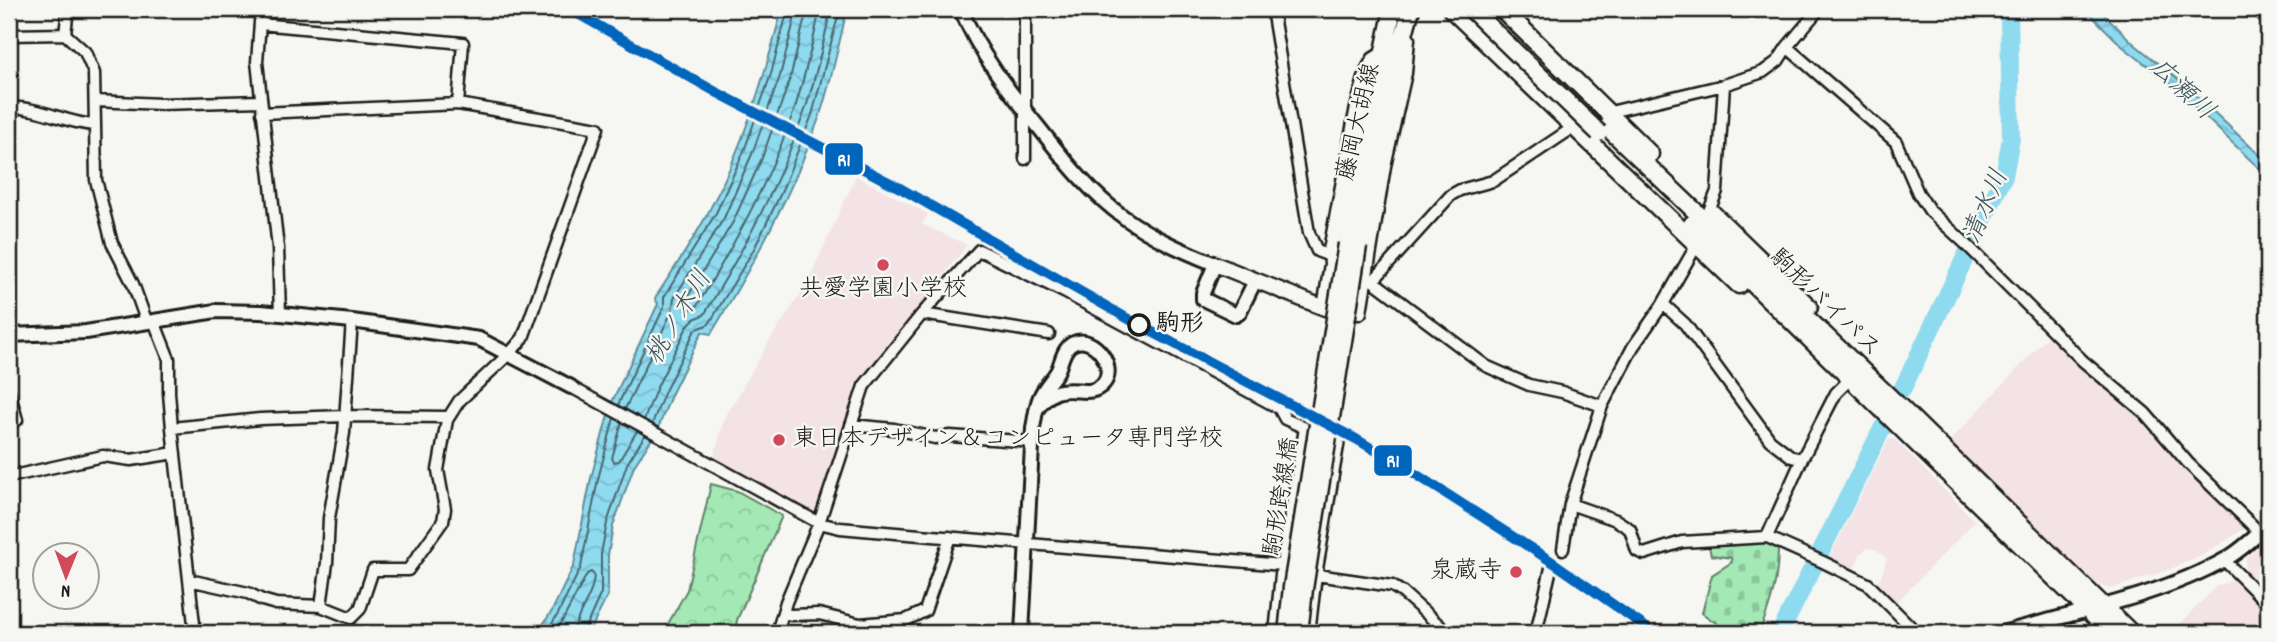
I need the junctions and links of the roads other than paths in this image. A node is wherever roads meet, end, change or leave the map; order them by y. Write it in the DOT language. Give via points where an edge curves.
graph roads {
  1 [pos="68,9"];
  2 [pos="261,9"];
  3 [pos="961,9"];
  4 [pos="1025,9"];
  5 [pos="1272,9"];
  6 [pos="1393,9"];
  7 [pos="1451,9"];
  8 [pos="1471,9"];
  9 [pos="1486,9"];
  10 [pos="1502,9"];
  11 [pos="1819,9"];
  12 [pos="2257,9"];
  13 [pos="1410,15"];
  14 [pos="2268,20"];
  15 [pos="260,24"];
  16 [pos="65,34"];
  17 [pos="9,35"];
  18 [pos="1787,47"];
  19 [pos="1384,54"];
  20 [pos="1724,85"];
  21 [pos="95,101"];
  22 [pos="260,101"];
  23 [pos="458,104"];
  24 [pos="9,108"];
  25 [pos="262,113"];
  26 [pos="1026,113"];
  27 [pos="1604,122"];
  28 [pos="94,125"];
  29 [pos="1576,125"];
  30 [pos="1025,159"];
  31 [pos="1709,211"];
  32 [pos="1353,245"];
  33 [pos="1696,246"];
  34 [pos="1330,256"];
  35 [pos="1215,264"];
  36 [pos="1369,280"];
  37 [pos="1255,281"];
  38 [pos="1663,304"];
  39 [pos="1325,308"];
  40 [pos="922,314"];
  41 [pos="280,315"];
  42 [pos="352,321"];
  43 [pos="151,322"];
  44 [pos="1049,334"];
  45 [pos="9,335"];
  46 [pos="510,353"];
  47 [pos="1838,368"];
  48 [pos="1849,380"];
  49 [pos="1870,380"];
  50 [pos="571,387"];
  51 [pos="9,391"];
  52 [pos="1602,406"];
  53 [pos="1037,409"];
  54 [pos="345,416"];
  55 [pos="448,417"];
  56 [pos="17,420"];
  57 [pos="851,425"];
  58 [pos="172,428"];
  59 [pos="1305,428"];
  60 [pos="1033,442"];
  61 [pos="175,453"];
  62 [pos="1802,459"];
  63 [pos="9,477"];
  64 [pos="1570,504"];
  65 [pos="819,523"];
  66 [pos="2268,525"];
  67 [pos="2258,534"];
  68 [pos="950,537"];
  69 [pos="1767,537"];
  70 [pos="1028,543"];
  71 [pos="1563,549"];
  72 [pos="2224,560"];
  73 [pos="1282,565"];
  74 [pos="1551,568"];
  75 [pos="1315,576"];
  76 [pos="189,580"];
  77 [pos="2268,604"];
  78 [pos="321,606"];
  79 [pos="2094,607"];
  80 [pos="783,613"];
  81 [pos="195,633"];
  82 [pos="777,633"];
  83 [pos="1022,633"];
  84 [pos="1275,633"];
  85 [pos="1287,633"];
  86 [pos="1299,633"];
  87 [pos="1309,633"];
  88 [pos="1448,633"];
  89 [pos="1536,633"];
  90 [pos="1917,633"];
  91 [pos="2002,633"];
  92 [pos="2110,633"];
  93 [pos="2131,633"];
  1 -- 16 [label="street"];
  2 -- 15 [label="street"];
  3 -- 26 [label="street" via="989,63"];
  4 -- 26 [label="street"];
  5 -- 34 [label="street" via="1309,233 1317,251"];
  6 -- 19 [label="main road, 藤岡大胡線"];
  7 -- 29 [label="main road"];
  8 -- 27 [label="main road, 駒形バイパス, bridge"];
  9 -- 27 [label="main road, 駒形バイパス"];
  10 -- 27 [label="main road"];
  11 -- 18 [label="street"];
  12 -- 14 [label="street"];
  13 -- 32 [label="main road, 藤岡大胡線"];
  13 -- 36 [label="main road" via="1404,73 1383,166"];
  15 -- 22 [label="street"];
  15 -- 23 [label="street" via="463,43"];
  16 -- 17 [label="street"];
  16 -- 21 [label="street" via="86,52 94,73"];
  18 -- 20 [label="street" via="1763,72"];
  18 -- 67 [label="street" via="1896,142 1923,202 2083,361 2145,413"];
  19 -- 32 [label="main road, 藤岡大胡線" via="1362,154"];
  19 -- 34 [label="main road" via="1370,65 1360,102"];
  20 -- 27 [label="street"];
  20 -- 31 [label="street" via="1717,191"];
  21 -- 22 [label="street"];
  21 -- 28 [label="street"];
  22 -- 25 [label="street"];
  23 -- 25 [label="street"];
  23 -- 46 [label="street" via="598,128 523,338"];
  24 -- 28 [label="street"];
  25 -- 41 [label="street"];
  26 -- 30 [label="street"];
  26 -- 35 [label="street" via="1109,206 1152,236"];
  27 -- 31 [label="main road"];
  27 -- 47 [label="main road, 駒形バイパス"];
  27 -- 49 [label="main road, 駒形バイパス"];
  28 -- 43 [label="street" via="96,174 108,229"];
  29 -- 33 [label="main road"];
  29 -- 36 [label="street" via="1493,181 1451,195"];
  31 -- 49 [label="main road" via="1830,329"];
  32 -- 85 [label="main road, 駒形跨線橋, bridge"];
  32 -- 86 [label="main road, 駒形跨線橋, bridge"];
  33 -- 38 [label="street"];
  33 -- 47 [label="main road" via="1794,335"];
  34 -- 39 [label="main road"];
  35 -- 37 [label="main road"];
  35 -- 37 [label="street" via="1203,299 1231,315 1239,313"];
  36 -- 39 [label="main road" via="1359,312"];
  36 -- 52 [label="street" via="1486,366 1529,385"];
  37 -- 39 [label="main road"];
  38 -- 52 [label="street" via="1633,347"];
  38 -- 62 [label="street" via="1685,324 1770,440"];
  40 -- 44 [label="street"];
  40 -- 57 [label="street" via="863,386"];
  40 -- 59 [label="street" via="979,250 985,251 1279,408 1285,419"];
  41 -- 42 [label="street"];
  41 -- 43 [label="street" via="216,311"];
  42 -- 46 [label="street" via="479,339"];
  42 -- 54 [label="street"];
  43 -- 45 [label="street" via="86,332"];
  43 -- 58 [label="street" via="170,359"];
  46 -- 50 [label="street"];
  46 -- 55 [label="street" via="470,389"];
  47 -- 48 [label="main road, 駒形バイパス"];
  48 -- 62 [label="street" via="1836,393"];
  48 -- 79 [label="main road, 駒形バイパス"];
  49 -- 79 [label="main road, 駒形バイパス"];
  50 -- 65 [label="street"];
  51 -- 56 [label="street"];
  52 -- 64 [label="street"];
  53 -- 53 [label="street" via="1068,347 1079,342 1100,351 1107,364 1101,386 1055,391"];
  53 -- 60 [label="street"];
  54 -- 55 [label="street"];
  54 -- 58 [label="street"];
  54 -- 78 [label="street"];
  55 -- 78 [label="street" via="438,470 445,509 441,526 408,570 373,570 360,609 351,618"];
  57 -- 60 [label="street" via="935,438"];
  57 -- 65 [label="street"];
  58 -- 61 [label="street"];
  59 -- 73 [label="street"];
  59 -- 75 [label="street" via="1339,440"];
  60 -- 70 [label="street"];
  61 -- 63 [label="street" via="131,460 103,456"];
  61 -- 76 [label="street"];
  62 -- 69 [label="street"];
  64 -- 69 [label="street" via="1630,529 1637,551 1644,554 1682,542"];
  64 -- 71 [label="street"];
  65 -- 68 [label="street"];
  65 -- 80 [label="street"];
  66 -- 67 [label="street"];
  67 -- 72 [label="street"];
  68 -- 70 [label="street"];
  68 -- 80 [label="street" via="925,611 906,620 860,624 820,614"];
  69 -- 90 [label="street" via="1868,584"];
  70 -- 73 [label="street"];
  70 -- 83 [label="street"];
  72 -- 77 [label="street"];
  72 -- 79 [label="street" via="2171,583"];
  73 -- 75 [label="street"];
  73 -- 84 [label="street"];
  74 -- 89 [label="street"];
  75 -- 87 [label="street"];
  75 -- 88 [label="street" via="1392,586"];
  76 -- 78 [label="street" via="276,604"];
  76 -- 81 [label="street"];
  79 -- 91 [label="street"];
  79 -- 92 [label="main road, 駒形バイパス"];
  79 -- 93 [label="main road, 駒形バイパス"];
  80 -- 82 [label="street"];
}
